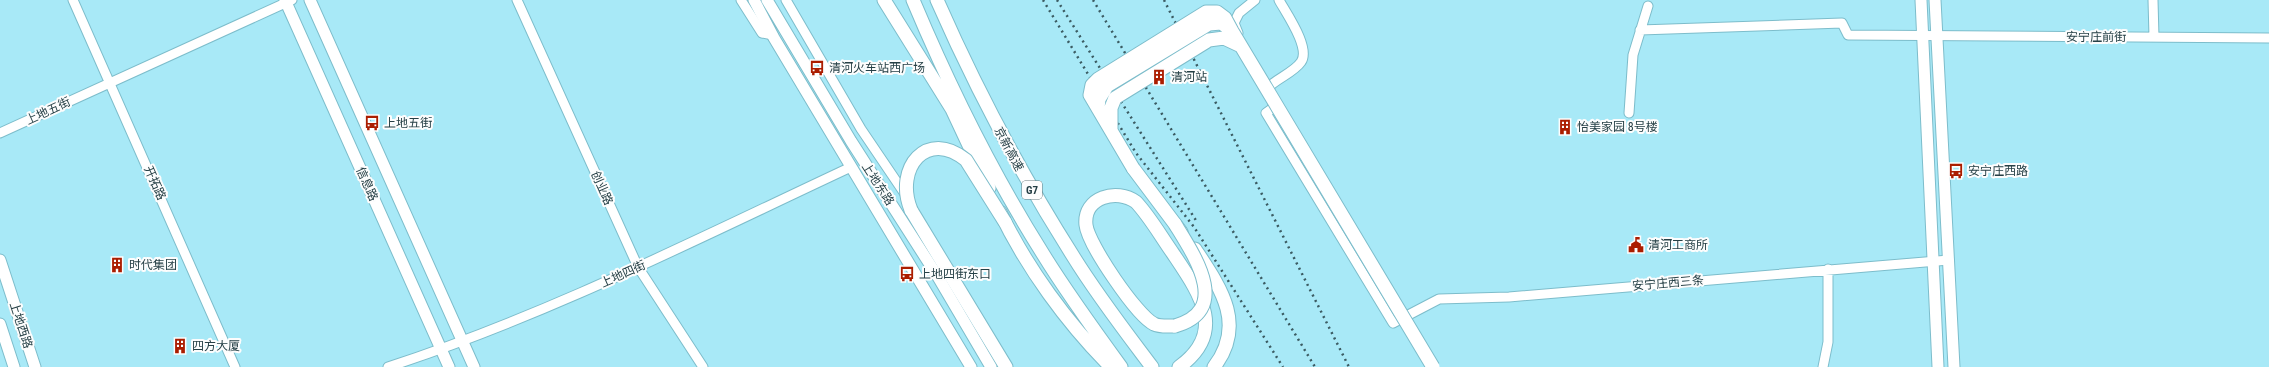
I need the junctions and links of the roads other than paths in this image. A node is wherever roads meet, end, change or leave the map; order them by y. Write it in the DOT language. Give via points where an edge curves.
graph roads {
  1 [pos="73,0"];
  2 [pos="310,0"];
  3 [pos="517,0"];
  4 [pos="741,0"];
  5 [pos="754,0"];
  6 [pos="767,0"];
  7 [pos="786,0"];
  8 [pos="884,0"];
  9 [pos="913,0"];
  10 [pos="937,0"];
  11 [pos="1255,0"];
  12 [pos="1279,0"];
  13 [pos="1921,0"];
  14 [pos="1935,0"];
  15 [pos="2152,0"];
  16 [pos="288,1"];
  17 [pos="1648,6"];
  18 [pos="1640,30"];
  19 [pos="773,35"];
  20 [pos="1923,36"];
  21 [pos="1938,36"];
  22 [pos="2154,37"];
  23 [pos="2269,38"];
  24 [pos="1241,46"];
  25 [pos="110,82"];
  26 [pos="1270,85"];
  27 [pos="1628,113"];
  28 [pos="1112,131"];
  29 [pos="0,133"];
  30 [pos="851,167"];
  31 [pos="1005,222"];
  32 [pos="1175,224"];
  33 [pos="0,260"];
  34 [pos="1949,260"];
  35 [pos="1932,261"];
  36 [pos="638,267"];
  37 [pos="1828,269"];
  38 [pos="0,324"];
  39 [pos="463,342"];
  40 [pos="441,350"];
  41 [pos="14,367"];
  42 [pos="34,367"];
  43 [pos="235,367"];
  44 [pos="388,367"];
  45 [pos="449,367"];
  46 [pos="474,367"];
  47 [pos="703,367"];
  48 [pos="970,367"];
  49 [pos="991,367"];
  50 [pos="1006,367"];
  51 [pos="1010,367"];
  52 [pos="1111,367"];
  53 [pos="1121,367"];
  54 [pos="1152,367"];
  55 [pos="1179,367"];
  56 [pos="1214,367"];
  57 [pos="1433,367"];
  58 [pos="1823,367"];
  59 [pos="1938,367"];
  60 [pos="1954,367"];
  1 -- 25 [label="street, 开拓路"];
  2 -- 39 [label="main road, 信息路"];
  3 -- 36 [label="street, 创业路"];
  4 -- 19 [label="street" via="762,33"];
  5 -- 19 [label="main road, 上地东路"];
  6 -- 49 [label="main road, 上地东路"];
  7 -- 51 [label="street" via="861,129 888,166"];
  8 -- 31 [label="highway, bridge" via="952,110"];
  9 -- 53 [label="highway, 京新高速 / G7" via="959,104 996,174 1043,254"];
  10 -- 54 [label="highway, 京新高速 / G7" via="1026,181 1073,258"];
  11 -- 26 [label="street" via="1239,13 1234,23"];
  12 -- 26 [label="street" via="1300,39 1304,55 1301,63"];
  13 -- 20 [label="main road"];
  14 -- 21 [label="main road"];
  15 -- 22 [label="street"];
  16 -- 25 [label="street, 上地五街"];
  16 -- 40 [label="main road, 信息路"];
  17 -- 18 [label="street"];
  18 -- 20 [label="street, 安宁庄前街" via="1842,23 1848,35"];
  18 -- 27 [label="street" via="1633,55"];
  19 -- 30 [label="main road, 上地东路"];
  20 -- 21 [label="street, 安宁庄前街"];
  20 -- 35 [label="main road"];
  21 -- 22 [label="street, 安宁庄前街"];
  21 -- 34 [label="main road"];
  22 -- 23 [label="street, 安宁庄前街"];
  24 -- 28 [label="highway, bridge" via="1224,38 1209,40 1115,98 1111,108"];
  24 -- 28 [label="highway, bridge" via="1225,18 1217,12 1206,12 1098,79 1090,90 1090,95"];
  24 -- 57 [label="highway, bridge"];
  25 -- 29 [label="street, 上地五街"];
  25 -- 43 [label="street, 开拓路"];
  26 -- 37 [label="street, 安宁庄西三条" via="1273,108 1266,113 1393,323 1439,300 1509,297"];
  28 -- 32 [label="highway, bridge" via="1133,168"];
  30 -- 36 [label="street, 上地四街"];
  30 -- 48 [label="main road, 上地东路"];
  31 -- 50 [label="highway, bridge" via="966,160 958,154 937,149 929,151 913,162 908,170 906,197 911,210"];
  31 -- 52 [label="highway" via="1050,295"];
  32 -- 55 [label="highway, bridge" via="1202,273 1205,288 1205,298 1194,318 1175,326 1155,325 1138,311 1091,242 1086,224 1094,203 1102,198 1120,194 1129,197 1136,202 1198,292 1205,317 1204,339 1191,358"];
  32 -- 56 [label="highway, bridge" via="1218,283 1227,305 1229,338 1224,354"];
  33 -- 42 [label="main road, 上地西路"];
  34 -- 35 [label="street, 安宁庄西三条"];
  34 -- 60 [label="main road"];
  35 -- 37 [label="street, 安宁庄西三条"];
  35 -- 59 [label="main road"];
  36 -- 39 [label="street, 上地四街"];
  36 -- 47 [label="street, 创业路"];
  37 -- 58 [label="street" via="1828,342"];
  38 -- 41 [label="main road, 上地西路"];
  39 -- 40 [label="street, 上地四街"];
  39 -- 46 [label="main road, 信息路"];
  40 -- 44 [label="street, 上地四街"];
  40 -- 45 [label="main road, 信息路"];
}
